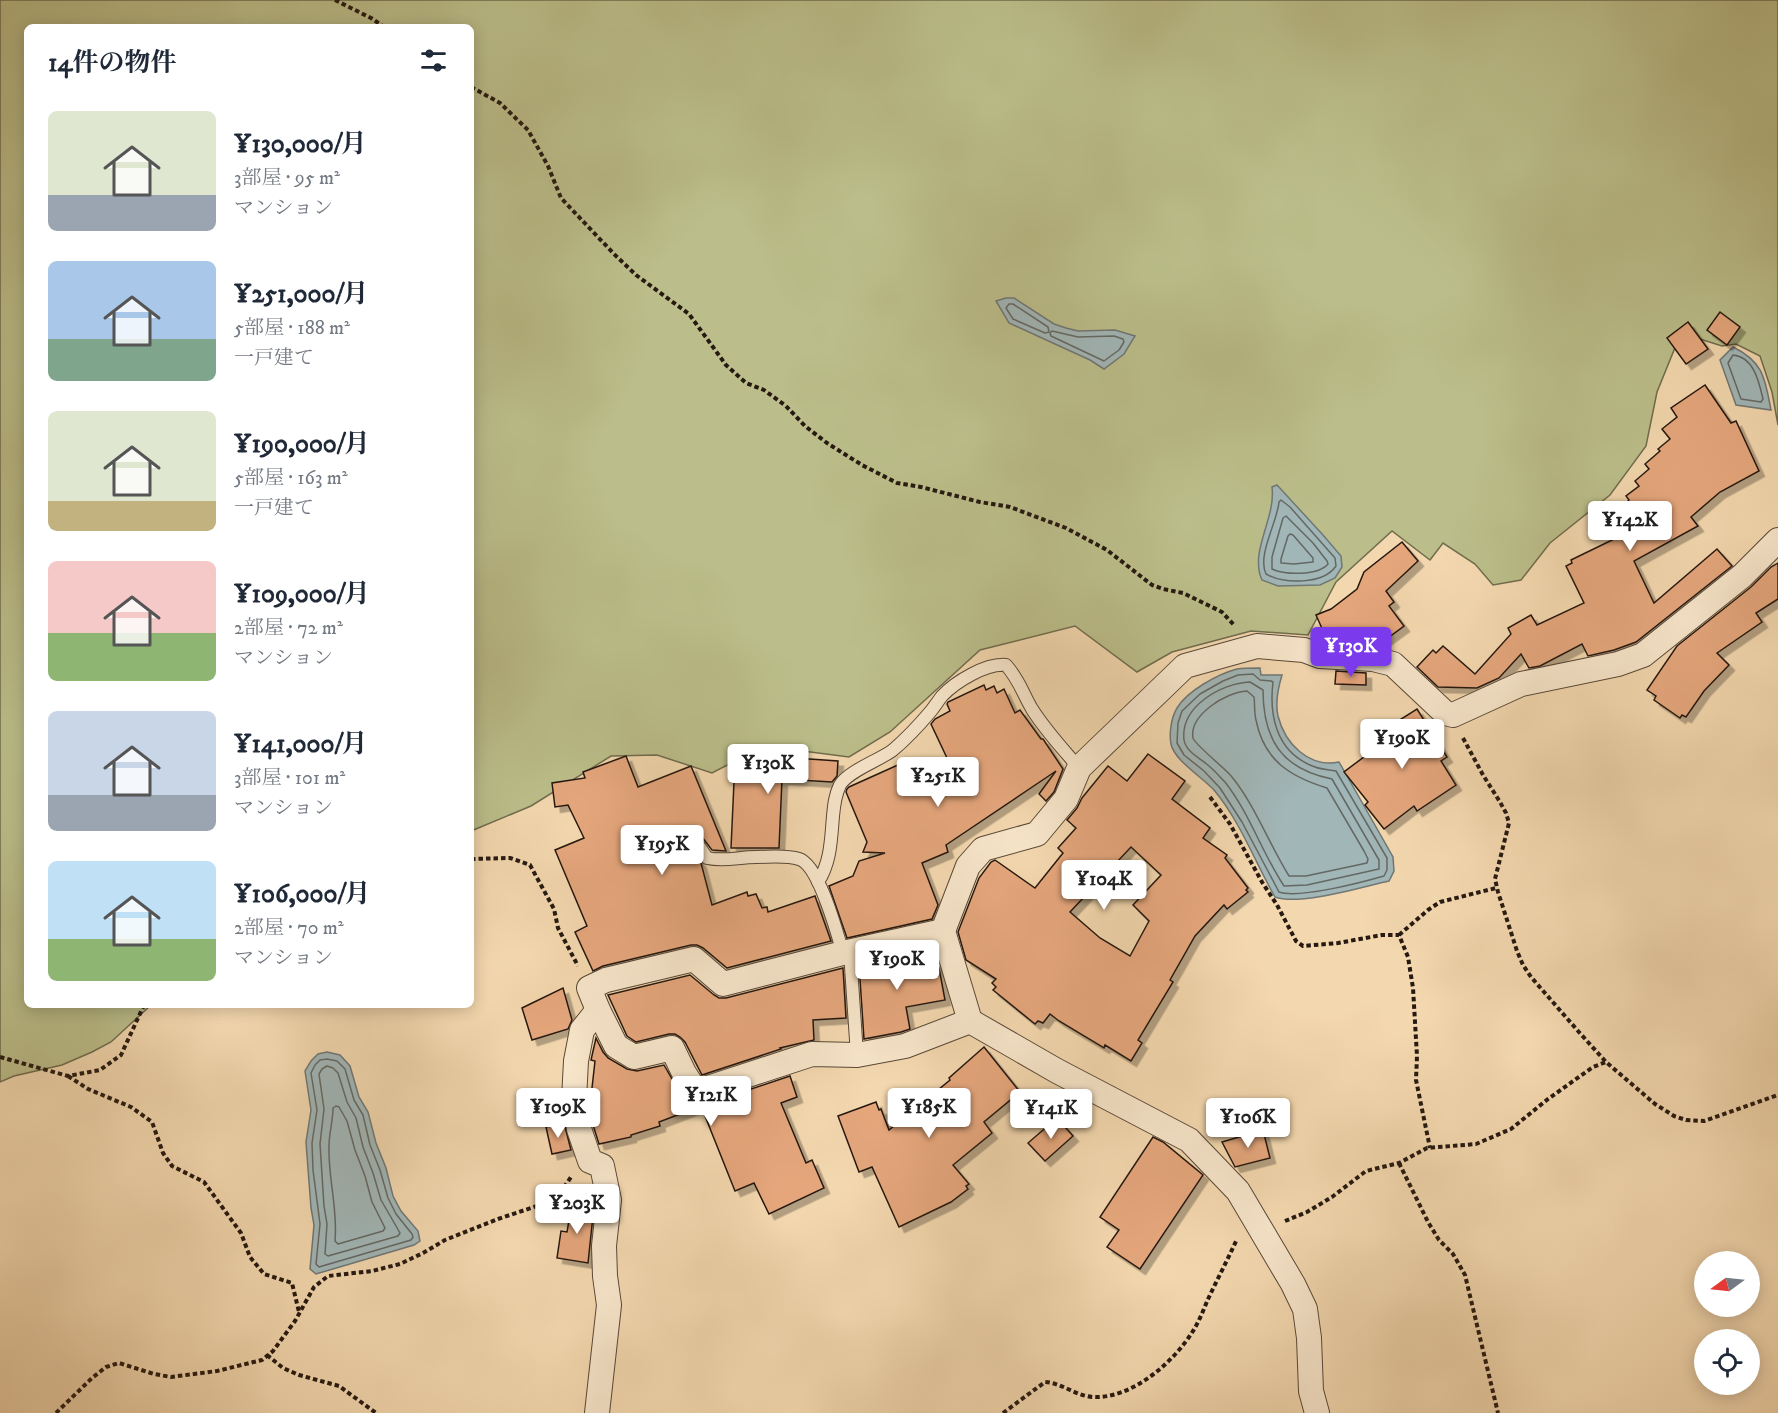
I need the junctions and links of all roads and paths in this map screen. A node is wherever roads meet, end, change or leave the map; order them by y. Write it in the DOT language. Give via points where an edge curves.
graph roads {
  1 [pos="335,0"];
  2 [pos="380,24"];
  3 [pos="474,89"];
  4 [pos="1778,540"];
  5 [pos="1242,650"];
  6 [pos="1453,715"];
  7 [pos="1079,768"];
  8 [pos="1210,797"];
  9 [pos="692,836"];
  10 [pos="474,858"];
  11 [pos="818,882"];
  12 [pos="1497,888"];
  13 [pos="944,931"];
  14 [pos="1399,935"];
  15 [pos="847,953"];
  16 [pos="593,999"];
  17 [pos="143,1008"];
  18 [pos="970,1021"];
  19 [pos="857,1055"];
  20 [pos="0,1057"];
  21 [pos="1606,1062"];
  22 [pos="68,1076"];
  23 [pos="1778,1095"];
  24 [pos="1430,1148"];
  25 [pos="1399,1163"];
  26 [pos="573,1173"];
  27 [pos="1254,1218"];
  28 [pos="299,1313"];
  29 [pos="267,1356"];
  30 [pos="56,1413"];
  31 [pos="376,1413"];
  32 [pos="597,1413"];
  33 [pos="1003,1413"];
  34 [pos="1317,1413"];
  35 [pos="1498,1413"];
  1 -- 2 [label="path"];
  3 -- 5 [label="path" via="500,103 528,130 561,198 614,254 689,314 739,377 786,406 827,443 897,483 1010,507 1075,532 1107,550 1152,585 1183,593 1222,612 1235,625"];
  4 -- 6 [label="street" via="1742,576 1643,655 1521,684"];
  5 -- 6 [label="street" via="1257,646 1304,650 1320,656 1393,664 1445,713"];
  5 -- 7 [label="street" via="1185,666"];
  6 -- 12 [label="path" via="1509,824 1495,879"];
  7 -- 11 [label="lane" via="1046,728 1006,665 980,670 943,695 892,751 842,782 835,795 826,869"];
  7 -- 13 [label="street" via="1066,799 1037,834 982,849 968,866"];
  8 -- 14 [label="path" via="1303,946"];
  9 -- 11 [label="lane" via="707,858 800,859 808,864"];
  10 -- 16 [label="path" via="510,858 530,865"];
  11 -- 15 [label="lane"];
  12 -- 14 [label="path" via="1440,902"];
  12 -- 21 [label="path" via="1523,965"];
  13 -- 15 [label="street"];
  13 -- 18 [label="street"];
  14 -- 24 [label="path" via="1413,987 1416,1080"];
  15 -- 16 [label="street" via="723,984 694,958 606,980"];
  15 -- 19 [label="lane"];
  16 -- 19 [label="street" via="616,1046 634,1057 672,1048 696,1092 812,1054"];
  16 -- 32 [label="street" via="576,1061 574,1099 590,1161 602,1166 609,1200 604,1246 609,1305"];
  17 -- 22 [label="path" via="121,1055 100,1070"];
  18 -- 19 [label="street" via="905,1046"];
  18 -- 27 [label="street" via="1189,1140 1238,1191"];
  20 -- 22 [label="path"];
  21 -- 23 [label="path" via="1655,1104 1686,1120 1704,1121"];
  21 -- 24 [label="path" via="1593,1067 1511,1129 1476,1144"];
  22 -- 28 [label="path" via="131,1107 152,1122 172,1166 204,1182 241,1233 250,1257 264,1274 292,1283"];
  24 -- 25 [label="path"];
  25 -- 27 [label="path" via="1366,1171 1332,1197 1289,1220"];
  25 -- 35 [label="path" via="1428,1222 1465,1275"];
  26 -- 28 [label="path" via="559,1195 445,1240 400,1264 328,1276 314,1287"];
  27 -- 33 [label="path" via="1193,1331 1158,1371 1136,1386 1093,1397 1045,1382"];
  27 -- 34 [label="street" via="1305,1309 1311,1390"];
  28 -- 29 [label="path"];
  29 -- 30 [label="path" via="217,1371 171,1377 118,1363 92,1378"];
  29 -- 31 [label="path" via="299,1375 339,1386"];
}
